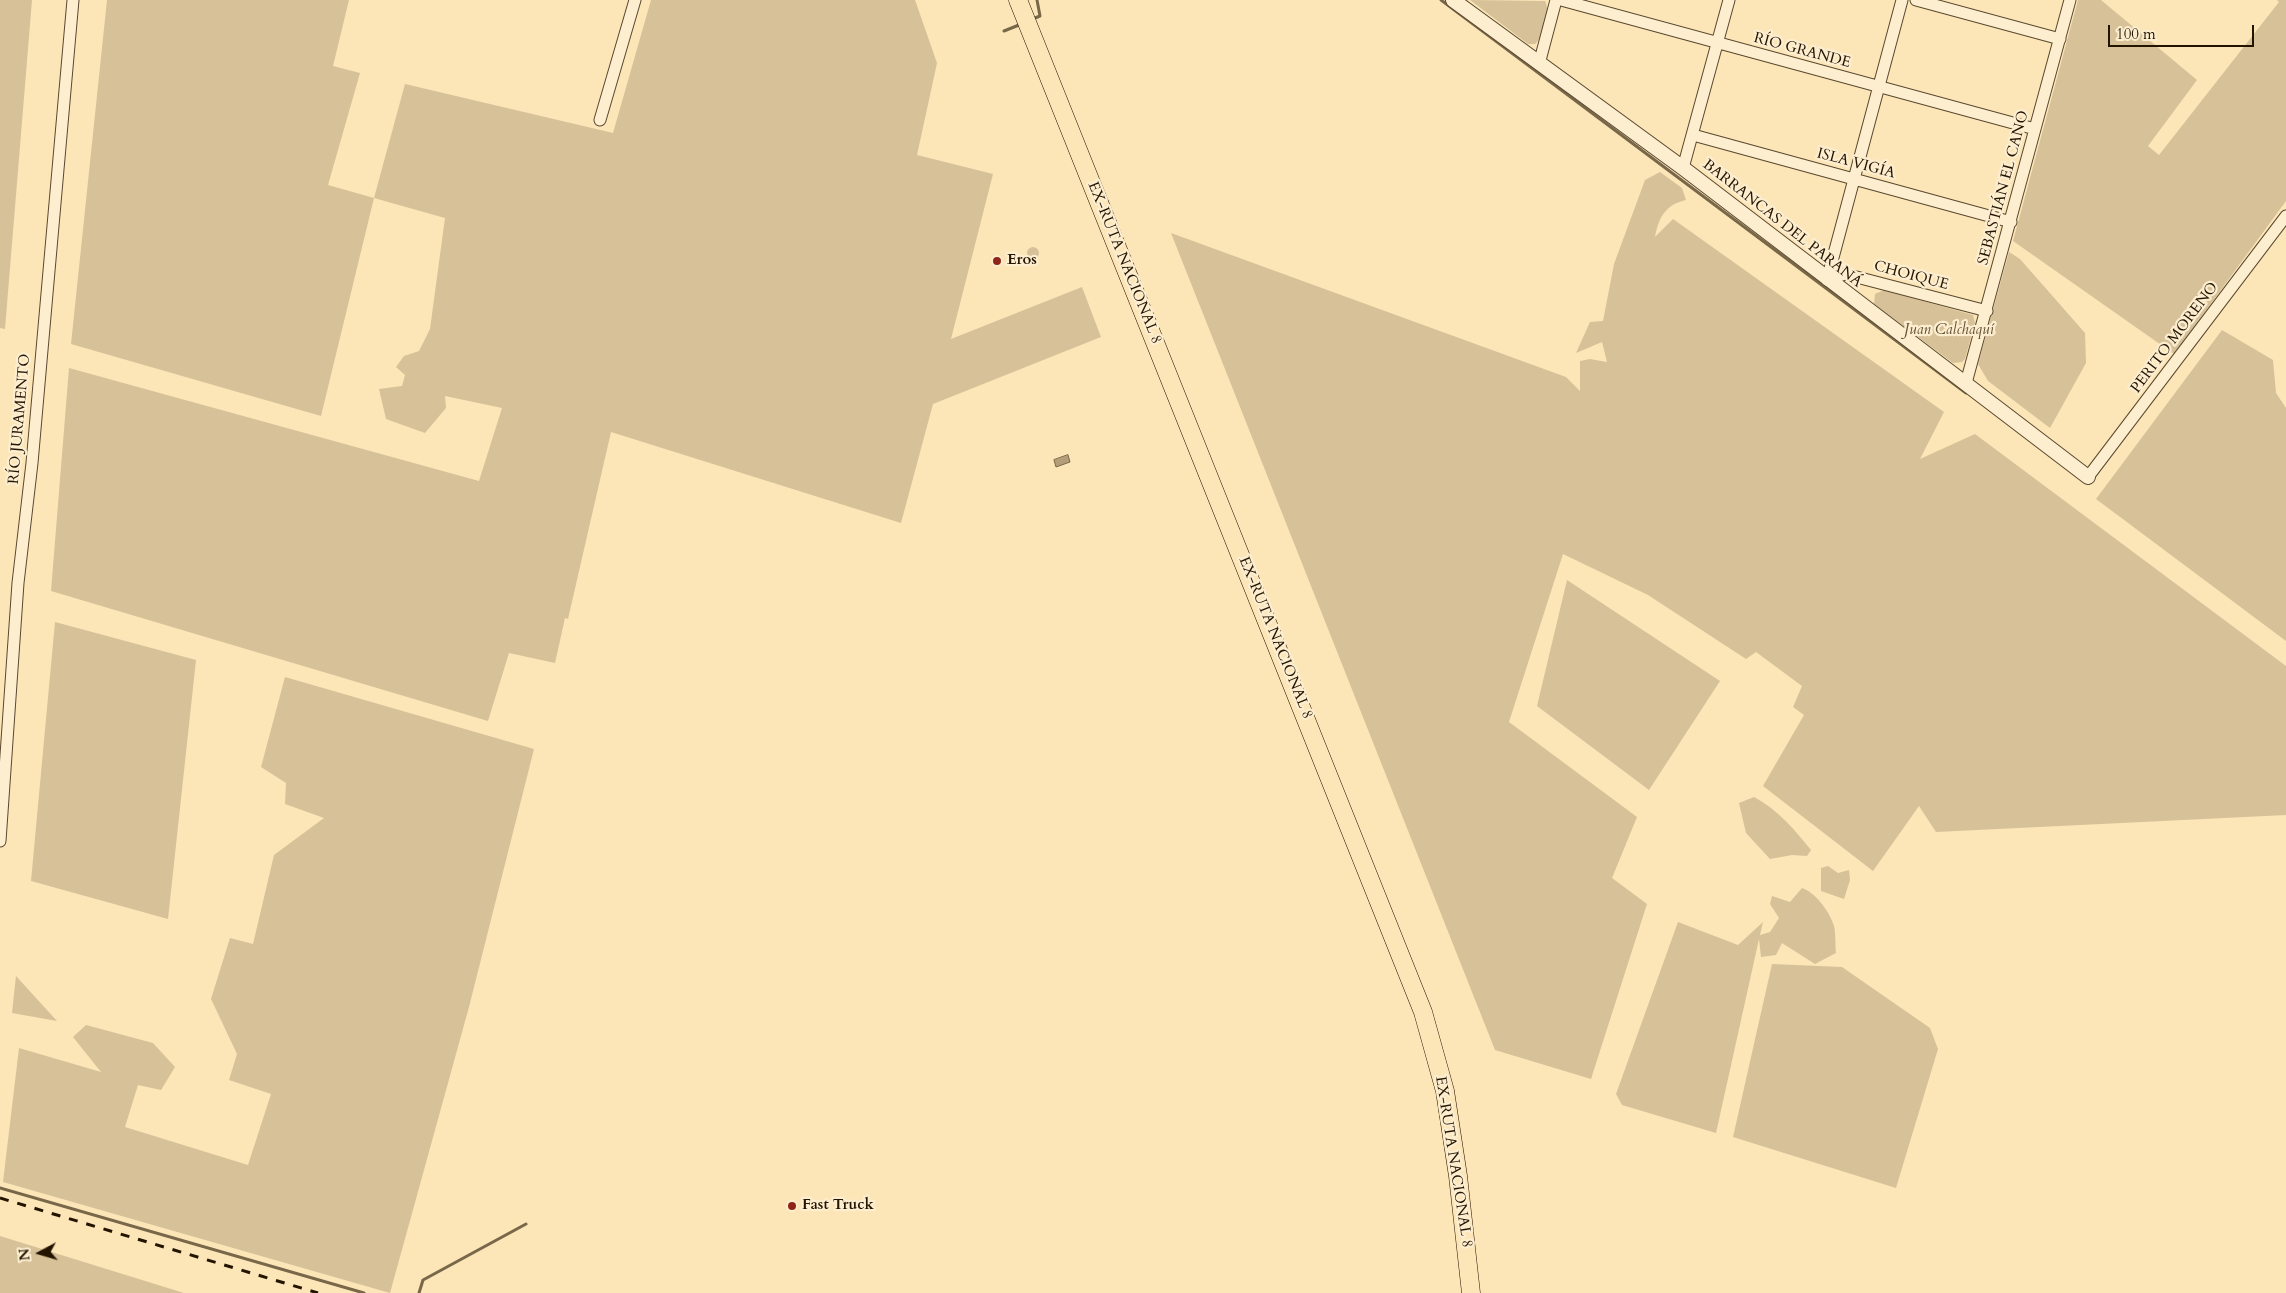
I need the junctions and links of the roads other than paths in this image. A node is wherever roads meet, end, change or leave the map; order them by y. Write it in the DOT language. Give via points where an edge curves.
graph roads {
  1 [pos="73,0"];
  2 [pos="636,0"];
  3 [pos="1018,0"];
  4 [pos="1453,0"];
  5 [pos="1556,0"];
  6 [pos="1561,0"];
  7 [pos="1729,0"];
  8 [pos="1902,0"];
  9 [pos="1916,0"];
  10 [pos="2070,0"];
  11 [pos="2060,39"];
  12 [pos="1717,44"];
  13 [pos="1539,64"];
  14 [pos="1879,87"];
  15 [pos="600,120"];
  16 [pos="2035,129"];
  17 [pos="1692,135"];
  18 [pos="1683,168"];
  19 [pos="1854,179"];
  20 [pos="2286,216"];
  21 [pos="2011,222"];
  22 [pos="1827,280"];
  23 [pos="1987,311"];
  24 [pos="1966,383"];
  25 [pos="2088,477"];
  26 [pos="0,841"];
  27 [pos="1471,1293"];
  1 -- 26 [label="street, RÍO JURAMENTO" via="32,463 18,583"];
  2 -- 15 [label="street"];
  3 -- 27 [label="main road, EX-RUTA NACIONAL 8" via="1423,1012 1445,1091"];
  4 -- 13 [label="street, BARRANCAS DEL PARANÁ"];
  5 -- 13 [label="street"];
  6 -- 12 [label="street, RÍO GRANDE"];
  7 -- 12 [label="street"];
  8 -- 14 [label="street"];
  9 -- 11 [label="street"];
  10 -- 11 [label="street, SEBASTIÁN EL CANO"];
  11 -- 16 [label="street, SEBASTIÁN EL CANO"];
  12 -- 14 [label="street, RÍO GRANDE"];
  12 -- 17 [label="street"];
  13 -- 18 [label="street, BARRANCAS DEL PARANÁ"];
  14 -- 16 [label="street, RÍO GRANDE"];
  14 -- 19 [label="street"];
  16 -- 21 [label="street, SEBASTIÁN EL CANO"];
  17 -- 18 [label="street"];
  17 -- 19 [label="street, ISLA VIGÍA"];
  18 -- 22 [label="street, BARRANCAS DEL PARANÁ"];
  19 -- 21 [label="street, ISLA VIGÍA"];
  19 -- 22 [label="street"];
  20 -- 25 [label="street, PERITO MORENO"];
  21 -- 23 [label="street, SEBASTIÁN EL CANO"];
  22 -- 23 [label="street, CHOIQUE" via="1845,274"];
  22 -- 24 [label="street, BARRANCAS DEL PARANÁ"];
  23 -- 24 [label="street, SEBASTIÁN EL CANO"];
  24 -- 25 [label="street, BARRANCAS DEL PARANÁ"];
}
